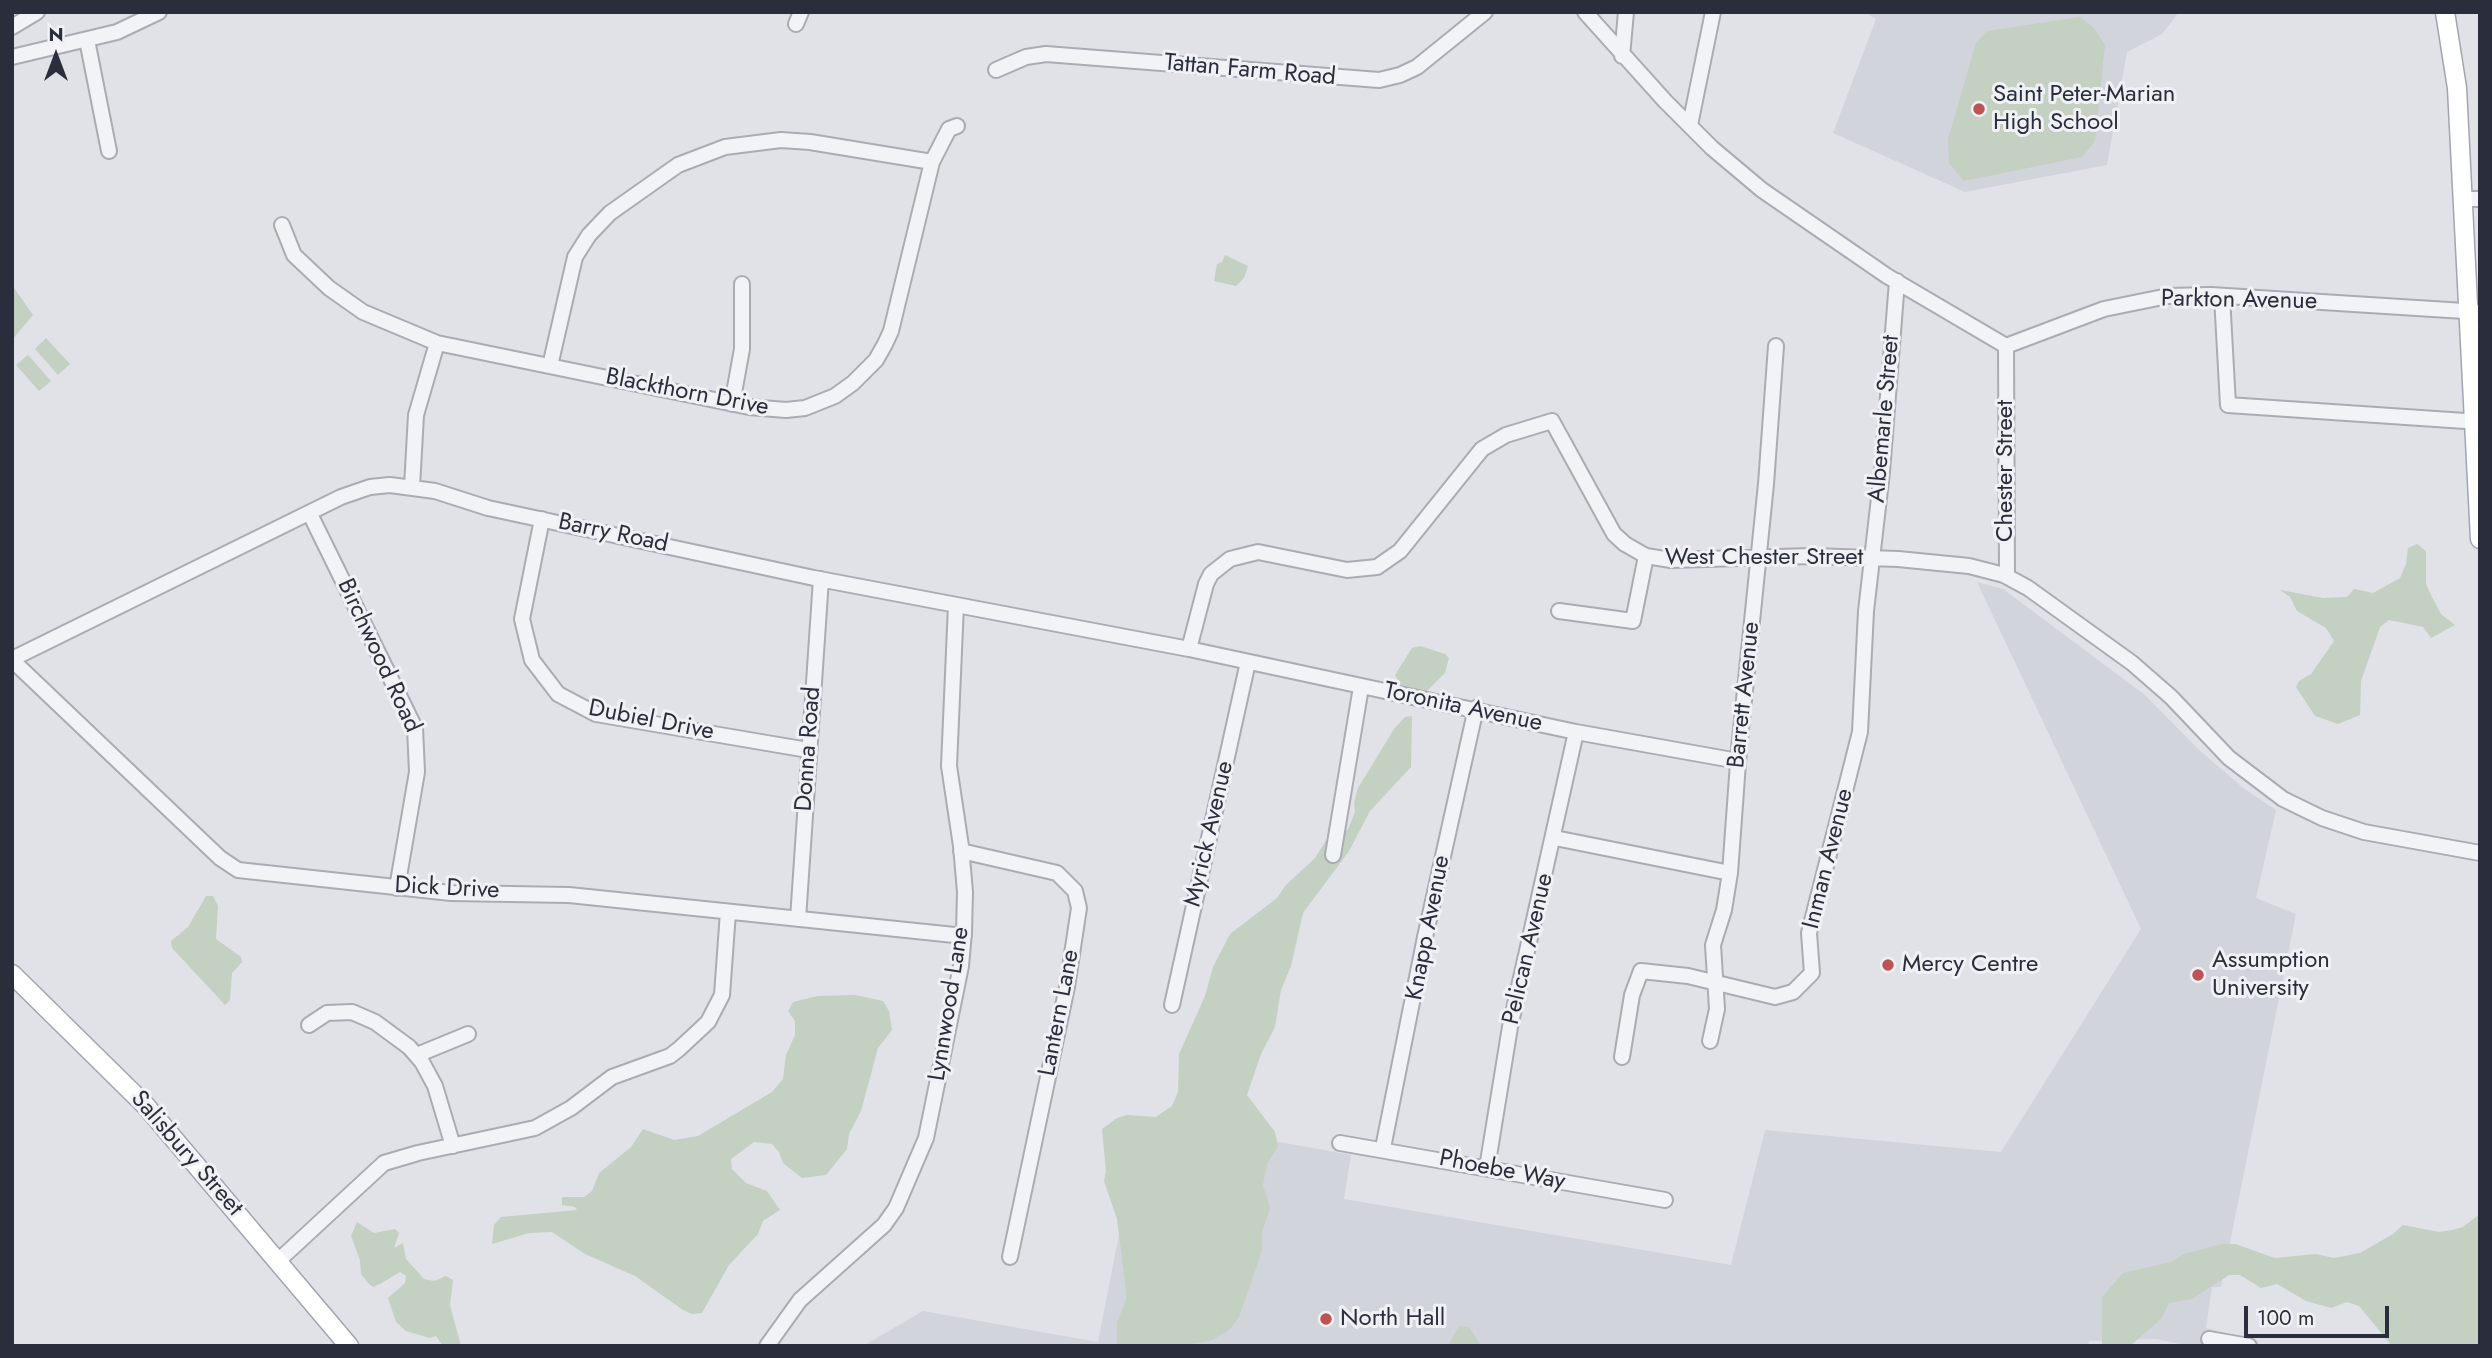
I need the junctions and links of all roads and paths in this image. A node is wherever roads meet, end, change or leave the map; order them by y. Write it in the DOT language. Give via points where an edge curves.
graph roads {
  1 [pos="37,12"];
  2 [pos="159,12"];
  3 [pos="1485,12"];
  4 [pos="1585,12"];
  5 [pos="1626,12"];
  6 [pos="1713,12"];
  7 [pos="2445,12"];
  8 [pos="12,27"];
  9 [pos="87,40"];
  10 [pos="1622,56"];
  11 [pos="12,57"];
  12 [pos="996,70"];
  13 [pos="1690,125"];
  14 [pos="957,126"];
  15 [pos="109,151"];
  16 [pos="932,162"];
  17 [pos="2471,199"];
  18 [pos="282,225"];
  19 [pos="1896,281"];
  20 [pos="742,284"];
  21 [pos="2222,296"];
  22 [pos="2474,312"];
  23 [pos="437,343"];
  24 [pos="1776,346"];
  25 [pos="2006,346"];
  26 [pos="550,366"];
  27 [pos="732,404"];
  28 [pos="2477,422"];
  29 [pos="412,487"];
  30 [pos="310,514"];
  31 [pos="542,519"];
  32 [pos="2480,539"];
  33 [pos="1646,556"];
  34 [pos="1759,557"];
  35 [pos="1874,558"];
  36 [pos="2007,576"];
  37 [pos="821,579"];
  38 [pos="956,605"];
  39 [pos="1559,611"];
  40 [pos="1189,649"];
  41 [pos="12,660"];
  42 [pos="1248,662"];
  43 [pos="1361,687"];
  44 [pos="1476,708"];
  45 [pos="1576,732"];
  46 [pos="808,750"];
  47 [pos="1738,761"];
  48 [pos="1555,838"];
  49 [pos="961,851"];
  50 [pos="2480,853"];
  51 [pos="1333,855"];
  52 [pos="1730,873"];
  53 [pos="397,888"];
  54 [pos="728,912"];
  55 [pos="798,919"];
  56 [pos="964,936"];
  57 [pos="12,974"];
  58 [pos="1714,983"];
  59 [pos="1172,1005"];
  60 [pos="309,1025"];
  61 [pos="468,1034"];
  62 [pos="1710,1041"];
  63 [pos="417,1055"];
  64 [pos="1622,1056"];
  65 [pos="1340,1143"];
  66 [pos="453,1146"];
  67 [pos="1384,1149"];
  68 [pos="1487,1167"];
  69 [pos="1665,1200"];
  70 [pos="1010,1257"];
  71 [pos="278,1261"];
  72 [pos="2209,1339"];
  73 [pos="349,1346"];
  74 [pos="767,1346"];
  75 [pos="2249,1346"];
  1 -- 8 [label="street"];
  2 -- 9 [label="street"];
  3 -- 12 [label="street, Tattan Farm Road" via="1417,67 1379,80 1046,54"];
  4 -- 10 [label="street"];
  5 -- 10 [label="street"];
  6 -- 13 [label="street"];
  7 -- 17 [label="main road"];
  9 -- 11 [label="street"];
  9 -- 15 [label="street"];
  10 -- 13 [label="street"];
  13 -- 19 [label="street" via="1773,198"];
  14 -- 16 [label="street, Blackthorn Drive" via="949,129"];
  16 -- 26 [label="street" via="781,140 725,147 678,165 589,234 575,257"];
  16 -- 27 [label="street, Blackthorn Drive" via="891,331 876,360 835,396 805,408"];
  17 -- 22 [label="main road"];
  18 -- 23 [label="street, Blackthorn Drive" via="294,255 328,288 363,312"];
  19 -- 25 [label="street"];
  19 -- 35 [label="street, Albemarle Street"];
  20 -- 27 [label="street" via="742,349"];
  21 -- 22 [label="street, Parkton Avenue"];
  21 -- 25 [label="street, Parkton Avenue" via="2168,296 2125,303"];
  21 -- 28 [label="street" via="2228,405"];
  22 -- 28 [label="main road"];
  23 -- 26 [label="street, Blackthorn Drive"];
  23 -- 29 [label="street" via="416,415"];
  24 -- 34 [label="street, Barrett Avenue"];
  25 -- 36 [label="street, Chester Street"];
  26 -- 27 [label="street, Blackthorn Drive"];
  28 -- 32 [label="main road"];
  29 -- 30 [label="street, Barry Road" via="370,487"];
  29 -- 31 [label="street, Barry Road"];
  30 -- 41 [label="street, Barry Road"];
  30 -- 53 [label="street, Birchwood Road" via="415,728 417,772"];
  31 -- 37 [label="street, Barry Road"];
  31 -- 46 [label="street, Dubiel Drive" via="523,605 523,626 532,660 558,694 603,715"];
  33 -- 34 [label="street, West Chester Street" via="1671,560"];
  33 -- 39 [label="street" via="1633,621"];
  33 -- 40 [label="street, West Chester Street" via="1614,534 1552,421 1506,435 1482,449 1400,551 1377,567 1347,570 1247,552 1217,569 1203,591"];
  34 -- 35 [label="street, West Chester Street"];
  34 -- 47 [label="street, Barrett Avenue"];
  35 -- 36 [label="street, West Chester Street" via="1957,564"];
  35 -- 58 [label="street, Inman Avenue" via="1866,611 1860,732 1809,933 1812,973 1797,990 1781,996"];
  36 -- 50 [label="street, Chester Street" via="2132,663 2229,758 2283,799 2364,832"];
  37 -- 38 [label="street, Barry Road"];
  37 -- 46 [label="street, Donna Road"];
  38 -- 40 [label="street, Barry Road"];
  38 -- 49 [label="street, Lynnwood Lane" via="949,766"];
  40 -- 42 [label="street, Toronita Avenue"];
  41 -- 53 [label="street, Dick Drive" via="228,865 266,875"];
  42 -- 43 [label="street, Toronita Avenue"];
  42 -- 59 [label="street, Myrick Avenue"];
  43 -- 44 [label="street, Toronita Avenue"];
  43 -- 51 [label="street"];
  44 -- 45 [label="street, Toronita Avenue"];
  44 -- 67 [label="street, Knapp Avenue"];
  45 -- 47 [label="street, Toronita Avenue"];
  45 -- 48 [label="street, Pelican Avenue"];
  46 -- 55 [label="street, Donna Road"];
  47 -- 52 [label="street, Barrett Avenue"];
  48 -- 52 [label="street"];
  48 -- 68 [label="street, Pelican Avenue" via="1509,1034"];
  49 -- 56 [label="street, Lynnwood Lane"];
  49 -- 70 [label="street, Lantern Lane" via="1050,869 1064,877 1078,899 1067,986"];
  52 -- 58 [label="street, Barrett Avenue" via="1713,945"];
  53 -- 54 [label="street, Dick Drive" via="469,894 538,892"];
  54 -- 55 [label="street, Dick Drive"];
  54 -- 66 [label="street" via="722,995 708,1021 679,1049 612,1077 544,1125"];
  55 -- 56 [label="street, Dick Drive"];
  56 -- 74 [label="street, Lynnwood Lane" via="926,1138 900,1201 868,1241 800,1300"];
  57 -- 71 [label="main road, Salisbury Street" via="146,1106"];
  58 -- 62 [label="street, Barrett Avenue" via="1717,1009"];
  58 -- 64 [label="street, Inman Avenue" via="1651,970 1639,972"];
  60 -- 63 [label="street" via="327,1013 352,1012"];
  61 -- 63 [label="street"];
  63 -- 66 [label="street" via="439,1097"];
  65 -- 67 [label="street, Phoebe Way"];
  66 -- 71 [label="street" via="401,1157 377,1168"];
  67 -- 68 [label="street, Phoebe Way"];
  68 -- 69 [label="street, Phoebe Way"];
  71 -- 73 [label="main road, Salisbury Street"];
  72 -- 75 [label="street"];
}
